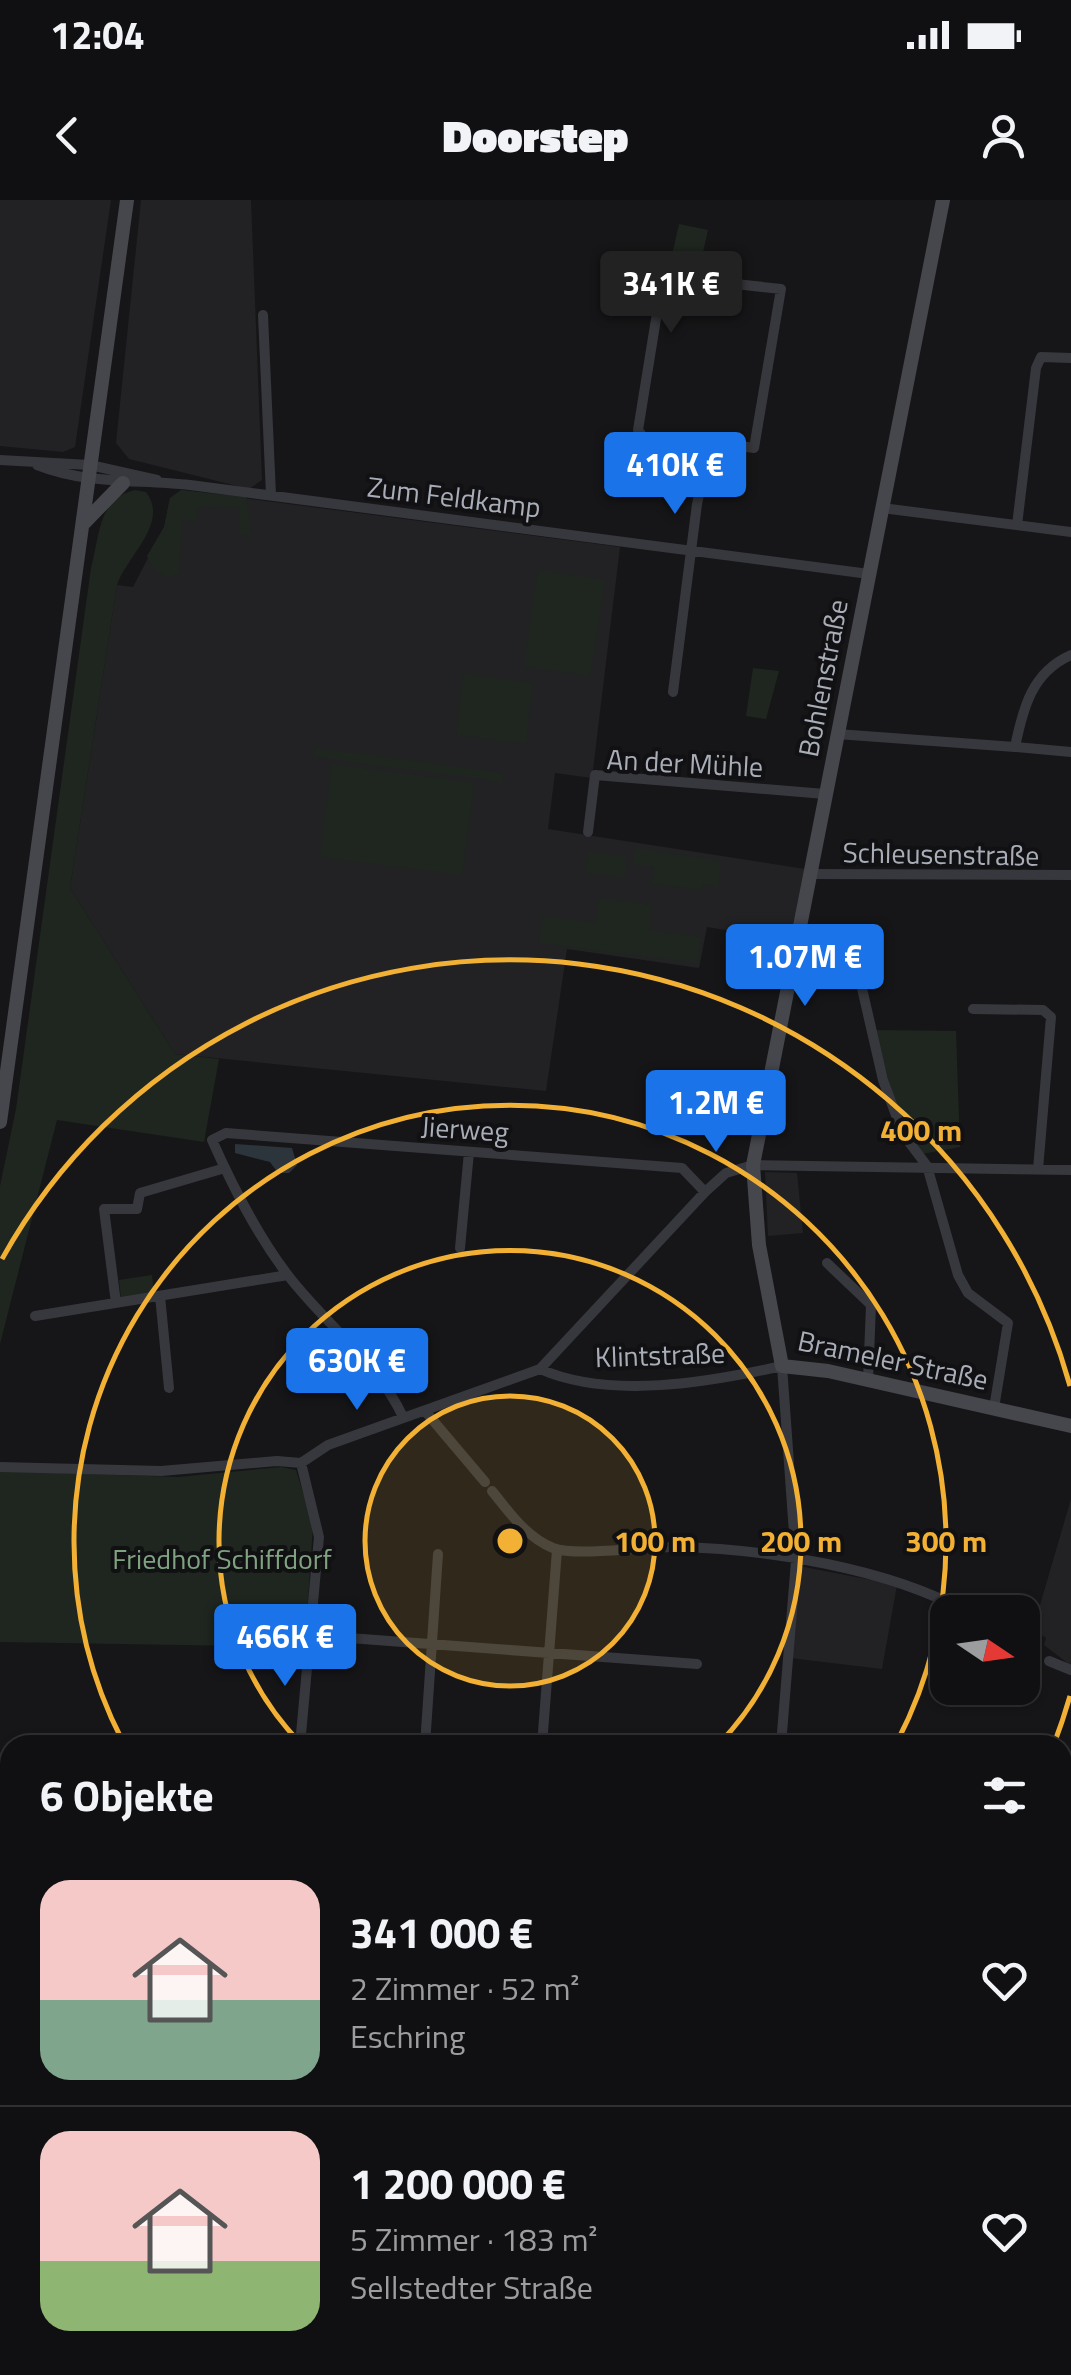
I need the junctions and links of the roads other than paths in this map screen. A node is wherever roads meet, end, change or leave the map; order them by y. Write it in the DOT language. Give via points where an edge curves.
graph roads {
  1 [pos="127,200"];
  2 [pos="943,200"];
  3 [pos="263,315"];
  4 [pos="1071,358"];
  5 [pos="711,442"];
  6 [pos="0,460"];
  7 [pos="89,472"];
  8 [pos="164,482"];
  9 [pos="123,484"];
  10 [pos="271,496"];
  11 [pos="882,508"];
  12 [pos="82,524"];
  13 [pos="1017,525"];
  14 [pos="1071,532"];
  15 [pos="692,550"];
  16 [pos="868,574"];
  17 [pos="1071,655"];
  18 [pos="673,692"];
  19 [pos="837,734"];
  20 [pos="1015,746"];
  21 [pos="1071,752"];
  22 [pos="826,794"];
  23 [pos="588,832"];
  24 [pos="810,874"];
  25 [pos="1071,875"];
  26 [pos="800,925"];
  27 [pos="974,1009"];
  28 [pos="0,1122"];
  29 [pos="469,1152"];
  30 [pos="753,1165"];
  31 [pos="927,1166"];
  32 [pos="225,1168"];
  33 [pos="1038,1170"];
  34 [pos="1071,1170"];
  35 [pos="705,1192"];
  36 [pos="460,1248"];
  37 [pos="828,1263"];
  38 [pos="288,1275"];
  39 [pos="160,1296"];
  40 [pos="116,1304"];
  41 [pos="36,1316"];
  42 [pos="782,1366"];
  43 [pos="540,1368"];
  44 [pos="868,1380"];
  45 [pos="169,1388"];
  46 [pos="994,1408"];
  47 [pos="426,1411"];
  48 [pos="403,1417"];
  49 [pos="1071,1426"];
  50 [pos="301,1463"];
  51 [pos="0,1467"];
  52 [pos="557,1550"];
  53 [pos="438,1554"];
  54 [pos="796,1561"];
  55 [pos="930,1596"];
  56 [pos="309,1635"];
  57 [pos="432,1646"];
  58 [pos="550,1654"];
  59 [pos="1050,1660"];
  60 [pos="697,1664"];
  61 [pos="1071,1670"];
  62 [pos="301,1735"];
  63 [pos="425,1735"];
  64 [pos="543,1735"];
  65 [pos="781,1735"];
  1 -- 7 [label="street"];
  2 -- 11 [label="street, Bohlenstraße"];
  3 -- 10 [label="street"];
  4 -- 13 [label="street" via="1040,357 1036,368"];
  5 -- 5 [label="street" via="643,437 638,430 663,276 782,289 754,448"];
  5 -- 15 [label="street"];
  6 -- 7 [label="street"];
  7 -- 8 [label="street, Zum Feldkamp"];
  7 -- 9 [label="street, Zum Feldkamp"];
  7 -- 12 [label="street"];
  8 -- 9 [label="street, Zum Feldkamp"];
  8 -- 10 [label="street, Zum Feldkamp"];
  9 -- 12 [label="street"];
  10 -- 15 [label="street, Zum Feldkamp"];
  11 -- 13 [label="street"];
  11 -- 16 [label="street, Bohlenstraße"];
  12 -- 28 [label="street"];
  13 -- 14 [label="street"];
  15 -- 16 [label="street, Zum Feldkamp"];
  15 -- 18 [label="street"];
  16 -- 19 [label="street, Bohlenstraße"];
  17 -- 20 [label="street" via="1037,680"];
  19 -- 20 [label="street"];
  19 -- 22 [label="street, Bohlenstraße"];
  20 -- 21 [label="street"];
  22 -- 23 [label="street, An der Mühle" via="596,774"];
  22 -- 24 [label="street, Bohlenstraße"];
  24 -- 25 [label="street, Schleusenstraße"];
  24 -- 26 [label="street, Bohlenstraße"];
  26 -- 30 [label="street, Bohlenstraße"];
  26 -- 31 [label="street" via="861,984 883,1080 903,1134"];
  27 -- 33 [label="street" via="1043,1010 1051,1017"];
  29 -- 32 [label="street, Jierweg" via="226,1133 212,1140"];
  29 -- 35 [label="street, Jierweg" via="682,1168"];
  29 -- 36 [label="street"];
  30 -- 31 [label="street"];
  30 -- 35 [label="street" via="726,1172"];
  30 -- 42 [label="street, Brameler Straße"];
  31 -- 33 [label="street"];
  31 -- 46 [label="street" via="958,1275 968,1292 1008,1323"];
  32 -- 38 [label="street"];
  32 -- 40 [label="street" via="140,1194 137,1208 104,1209"];
  33 -- 34 [label="street"];
  35 -- 43 [label="street"];
  37 -- 44 [label="street" via="871,1305"];
  38 -- 39 [label="street"];
  38 -- 48 [label="street"];
  39 -- 40 [label="street"];
  39 -- 45 [label="street"];
  40 -- 41 [label="street"];
  42 -- 43 [label="street, Klintstraße" via="648,1383 558,1377"];
  42 -- 44 [label="street, Brameler Straße"];
  42 -- 54 [label="street"];
  43 -- 47 [label="street"];
  44 -- 46 [label="street, Brameler Straße"];
  46 -- 49 [label="street, Brameler Straße"];
  47 -- 48 [label="street"];
  47 -- 52 [label="street" via="528,1535"];
  48 -- 50 [label="street" via="328,1445"];
  50 -- 51 [label="street" via="161,1471"];
  50 -- 56 [label="street" via="319,1537"];
  52 -- 54 [label="street" via="676,1547"];
  52 -- 58 [label="street"];
  53 -- 57 [label="street"];
  54 -- 55 [label="street" via="899,1582"];
  54 -- 65 [label="street"];
  56 -- 57 [label="street"];
  56 -- 62 [label="street"];
  57 -- 58 [label="street"];
  57 -- 63 [label="street"];
  58 -- 60 [label="street"];
  58 -- 64 [label="street"];
  59 -- 61 [label="street"];
}
